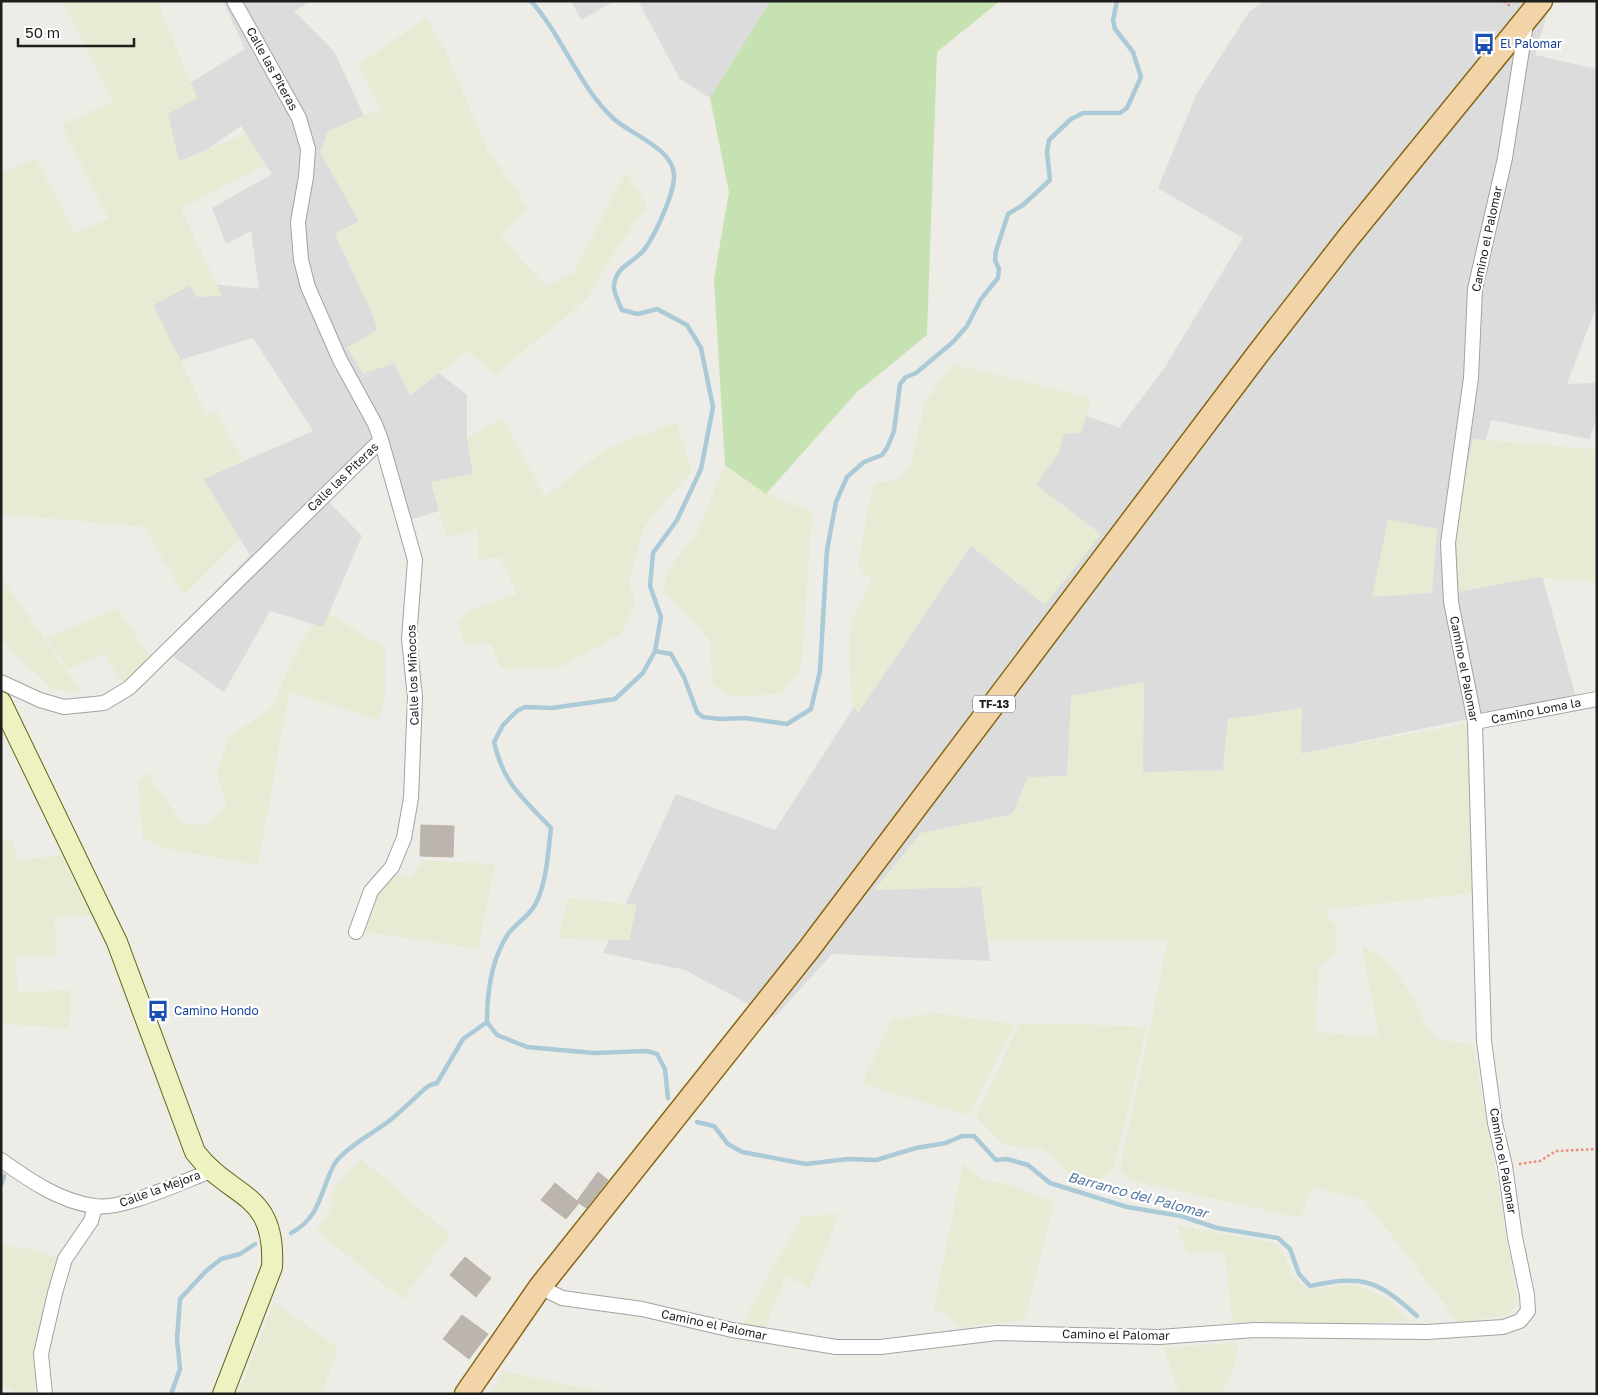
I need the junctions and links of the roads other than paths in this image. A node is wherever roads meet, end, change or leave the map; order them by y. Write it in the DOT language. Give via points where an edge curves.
graph roads {
  1 [pos="234,1"];
  2 [pos="1541,1"];
  3 [pos="1526,19"];
  4 [pos="381,440"];
  5 [pos="1,682"];
  6 [pos="1597,699"];
  7 [pos="1,702"];
  8 [pos="1474,722"];
  9 [pos="356,932"];
  10 [pos="1,1160"];
  11 [pos="211,1171"];
  12 [pos="95,1207"];
  13 [pos="540,1287"];
  14 [pos="45,1394"];
  15 [pos="223,1394"];
  16 [pos="466,1394"];
  1 -- 4 [label="street, Calle las Piteras" via="299,118 308,149 298,222 301,260 308,287 340,360"];
  2 -- 3 [label="main road, TF-13"];
  3 -- 8 [label="street, Camino el Palomar" via="1505,158 1475,289 1471,378 1448,543 1451,602"];
  3 -- 13 [label="main road, TF-13" via="1281,324 809,948"];
  4 -- 5 [label="street, Calle las Piteras" via="129,688 104,703 64,707"];
  4 -- 9 [label="street, Calle los Miñocos" via="415,560 409,639 415,697 413,760 404,838 392,867 371,892"];
  6 -- 8 [label="street, Camino Loma la"];
  7 -- 11 [label="street" via="117,942 189,1140"];
  8 -- 13 [label="street, Camino el Palomar" via="1484,1041 1495,1123 1528,1295 1528,1311 1520,1321 1504,1327 1427,1332 1255,1330 1159,1338 997,1333 880,1347 836,1347 732,1330 642,1308 562,1298"];
  10 -- 12 [label="street, Calle la Mejora" via="32,1182 68,1199"];
  11 -- 12 [label="street, Calle la Mejora" via="114,1205"];
  11 -- 15 [label="street" via="260,1208 273,1252 267,1282"];
  12 -- 14 [label="street" via="91,1221 65,1259 55,1293 42,1354"];
  13 -- 16 [label="main road, TF-13"];
}
